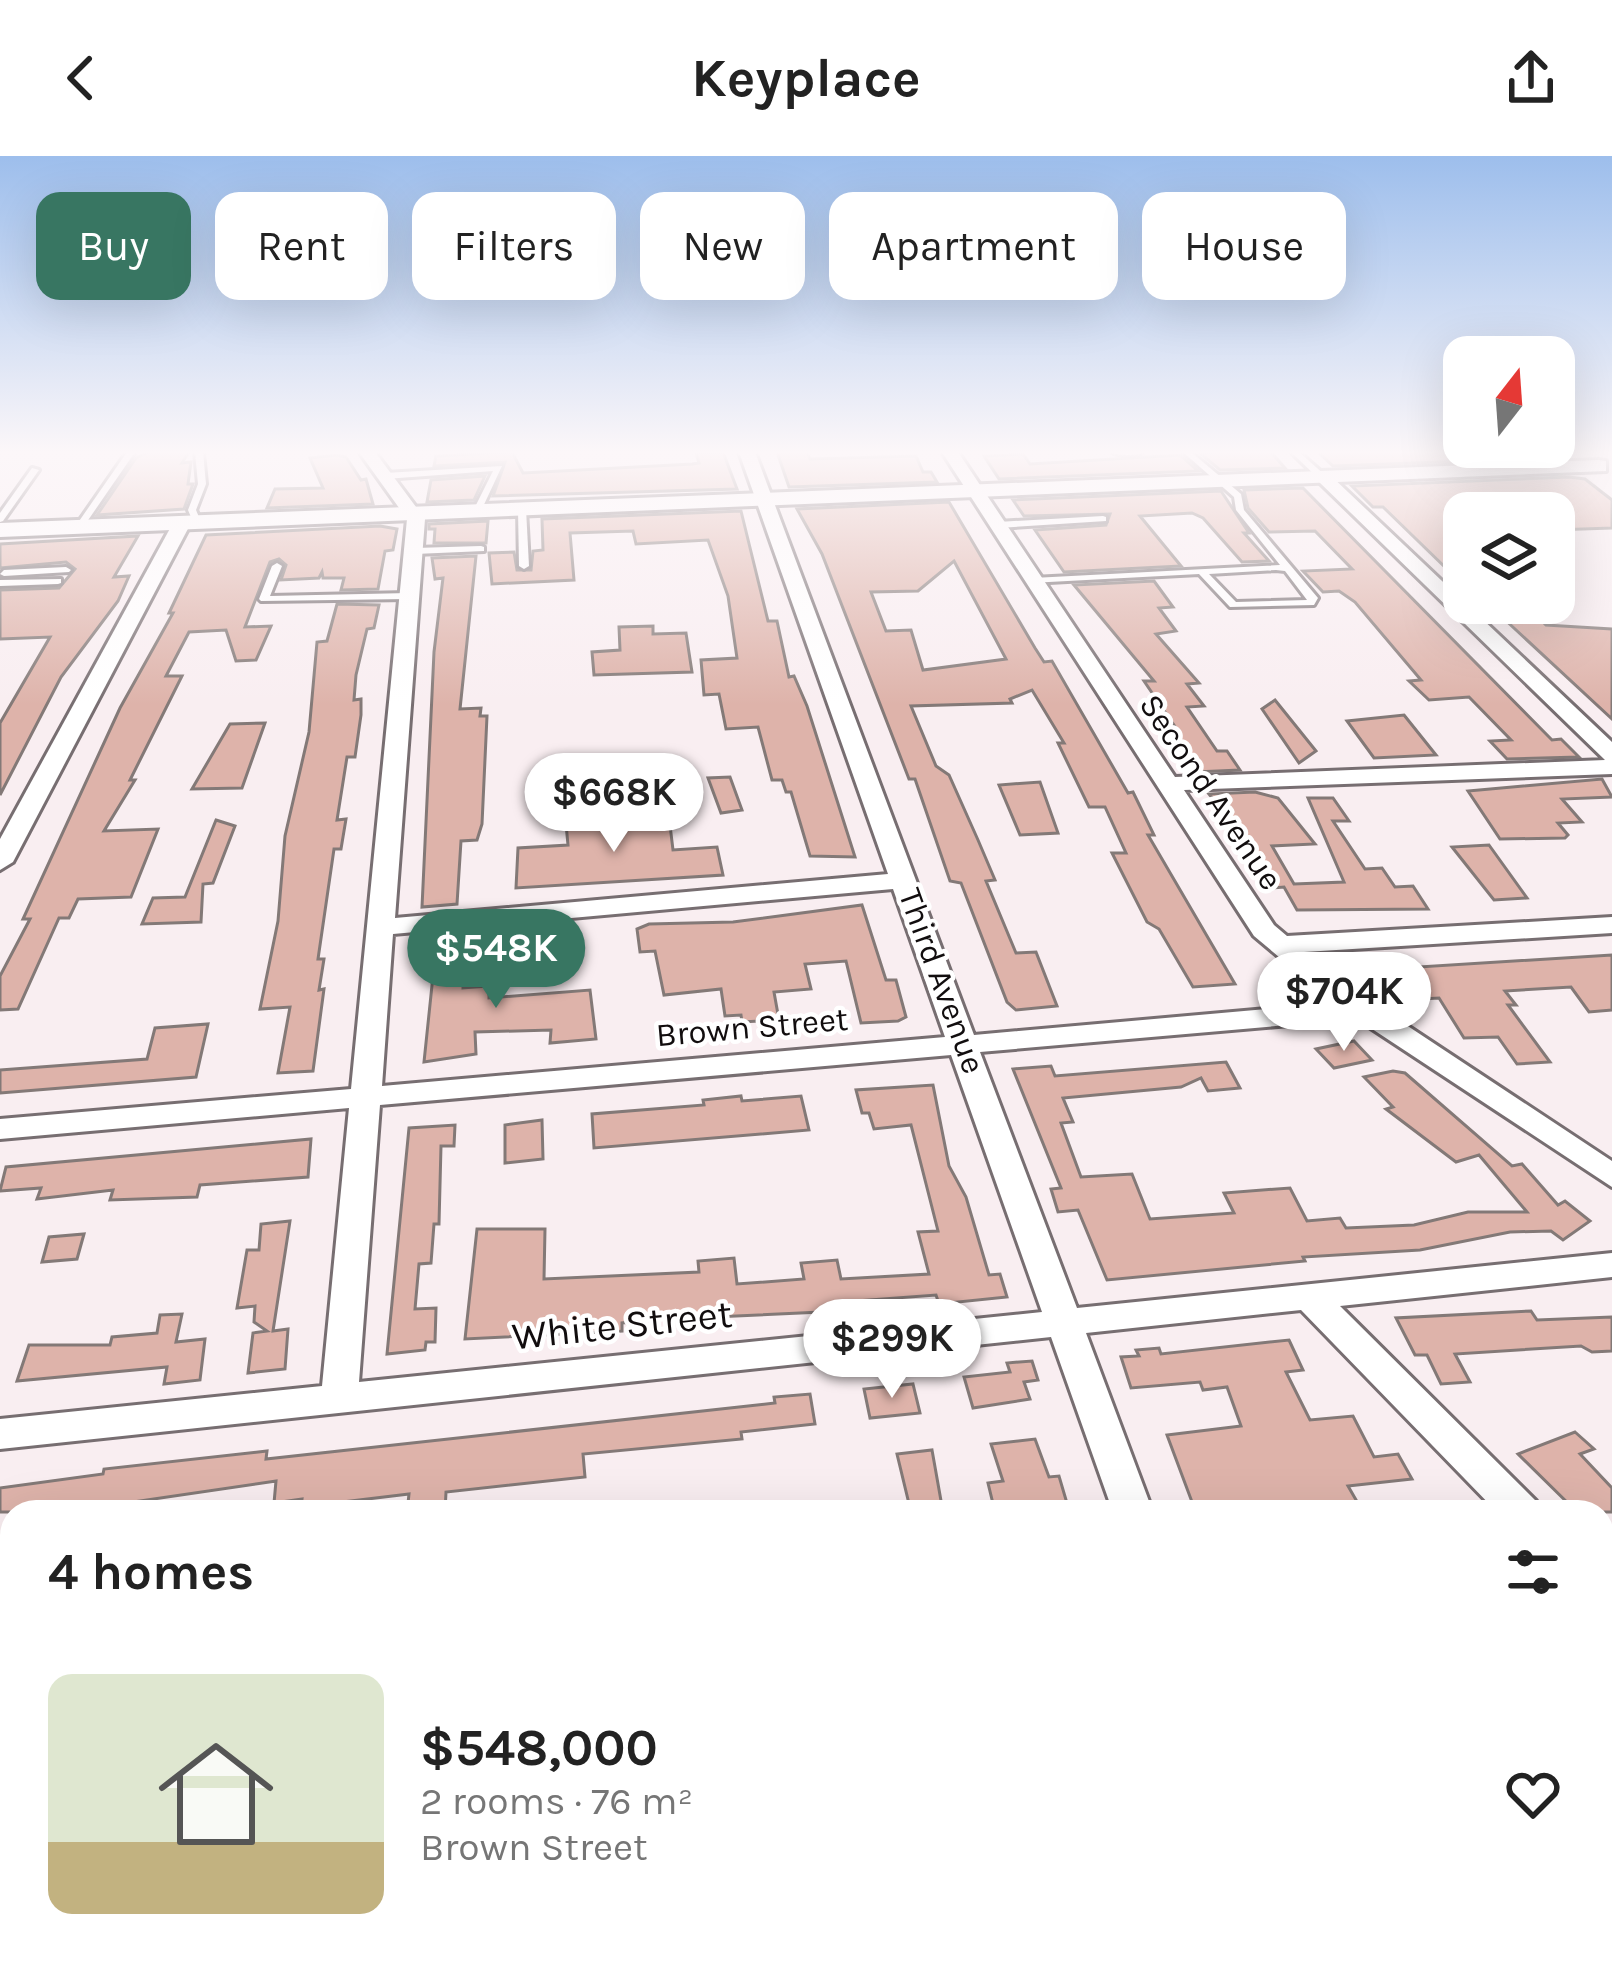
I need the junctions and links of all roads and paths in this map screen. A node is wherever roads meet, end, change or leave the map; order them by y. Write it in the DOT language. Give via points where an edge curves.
graph roads {
  1 [pos="181,537"];
  2 [pos="414,537"];
  3 [pos="523,537"];
  4 [pos="779,537"];
  5 [pos="1005,537"];
  6 [pos="1264,537"];
  7 [pos="1384,537"];
  8 [pos="481,549"];
  9 [pos="415,551"];
  10 [pos="277,566"];
  11 [pos="524,566"];
  12 [pos="1288,568"];
  13 [pos="66,570"];
  14 [pos="1202,572"];
  15 [pos="2,578"];
  16 [pos="58,581"];
  17 [pos="307,581"];
  18 [pos="1033,581"];
  19 [pos="409,596"];
  20 [pos="302,598"];
  21 [pos="1612,755"];
  22 [pos="1612,767"];
  23 [pos="1166,784"];
  24 [pos="0,862"];
  25 [pos="905,880"];
  26 [pos="1612,925"];
  27 [pos="381,927"];
  28 [pos="1278,945"];
  29 [pos="1367,1010"];
  30 [pos="966,1045"];
  31 [pos="366,1096"];
  32 [pos="0,1129"];
  33 [pos="1612,1176"];
  34 [pos="1612,1265"];
  35 [pos="1308,1296"];
  36 [pos="1066,1323"];
  37 [pos="339,1401"];
  38 [pos="0,1434"];
  39 [pos="1129,1500"];
  40 [pos="1510,1500"];
  1 -- 24 [label="street"];
  2 -- 9 [label="street"];
  3 -- 11 [label="lane"];
  4 -- 25 [label="street, Third Avenue"];
  5 -- 18 [label="street, Second Avenue"];
  6 -- 12 [label="lane"];
  7 -- 21 [label="street"];
  8 -- 9 [label="lane"];
  9 -- 19 [label="street"];
  10 -- 20 [label="lane" via="264,599"];
  12 -- 14 [label="lane"];
  12 -- 14 [label="lane" via="1311,603 1232,605"];
  13 -- 15 [label="lane"];
  14 -- 18 [label="lane"];
  15 -- 16 [label="lane"];
  17 -- 20 [label="lane"];
  18 -- 23 [label="street, Second Avenue"];
  19 -- 20 [label="lane"];
  19 -- 27 [label="street"];
  22 -- 23 [label="street"];
  23 -- 28 [label="street, Second Avenue"];
  25 -- 27 [label="street"];
  25 -- 30 [label="street, Third Avenue"];
  26 -- 28 [label="street"];
  27 -- 31 [label="street"];
  28 -- 29 [label="street, Second Avenue"];
  29 -- 30 [label="street, Brown Street"];
  29 -- 33 [label="street, Second Avenue"];
  30 -- 31 [label="street, Brown Street"];
  30 -- 36 [label="street, Third Avenue"];
  31 -- 32 [label="street, Brown Street"];
  31 -- 37 [label="street"];
  34 -- 35 [label="street, White Street"];
  35 -- 36 [label="street, White Street"];
  35 -- 40 [label="street"];
  36 -- 37 [label="street, White Street"];
  36 -- 39 [label="street, Third Avenue"];
  37 -- 38 [label="street, White Street"];
}
